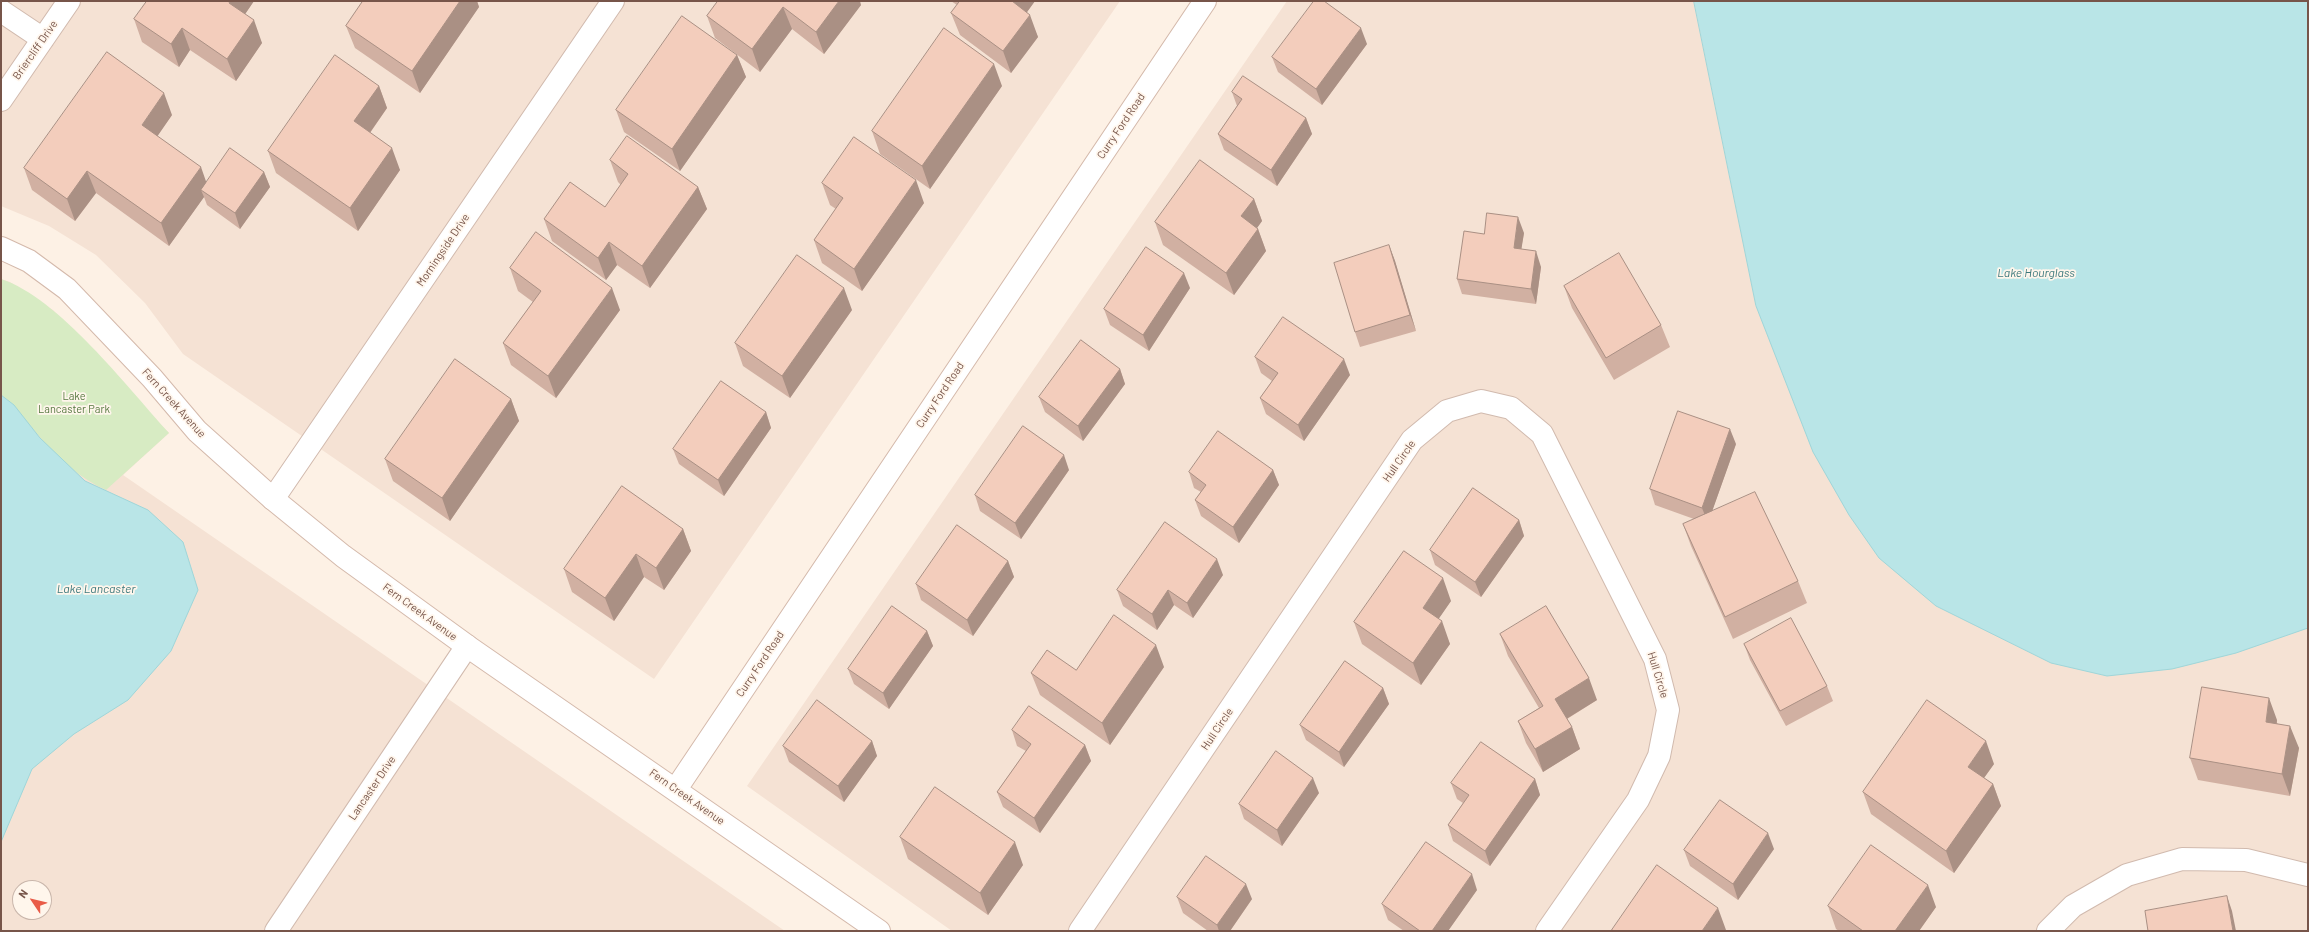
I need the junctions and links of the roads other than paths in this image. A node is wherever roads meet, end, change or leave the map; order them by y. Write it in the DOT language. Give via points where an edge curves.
graph roads {
  1 [pos="69,1"];
  2 [pos="613,1"];
  3 [pos="1205,1"];
  4 [pos="1,11"];
  5 [pos="43,39"];
  6 [pos="1,100"];
  7 [pos="1,248"];
  8 [pos="273,499"];
  9 [pos="467,646"];
  10 [pos="676,789"];
  11 [pos="2308,875"];
  12 [pos="276,931"];
  13 [pos="879,931"];
  14 [pos="1080,931"];
  15 [pos="1547,931"];
  16 [pos="2048,931"];
  1 -- 5 [label="street, Briercliff Drive"];
  2 -- 8 [label="street, Morningside Drive"];
  3 -- 10 [label="street, Curry Ford Road"];
  4 -- 5 [label="street"];
  5 -- 6 [label="street, Briercliff Drive"];
  7 -- 8 [label="street, Fern Creek Avenue" via="29,261 67,289 152,378 197,431"];
  8 -- 9 [label="street, Fern Creek Avenue" via="343,556"];
  9 -- 10 [label="street, Fern Creek Avenue"];
  9 -- 12 [label="street, Lancaster Drive"];
  10 -- 13 [label="street, Fern Creek Avenue"];
  11 -- 16 [label="street" via="2246,860 2182,859 2127,875 2073,906"];
  14 -- 15 [label="street, Hull Circle" via="1412,440 1447,411 1482,401 1511,408 1542,434 1655,659 1668,710 1659,756 1638,800"];
}
